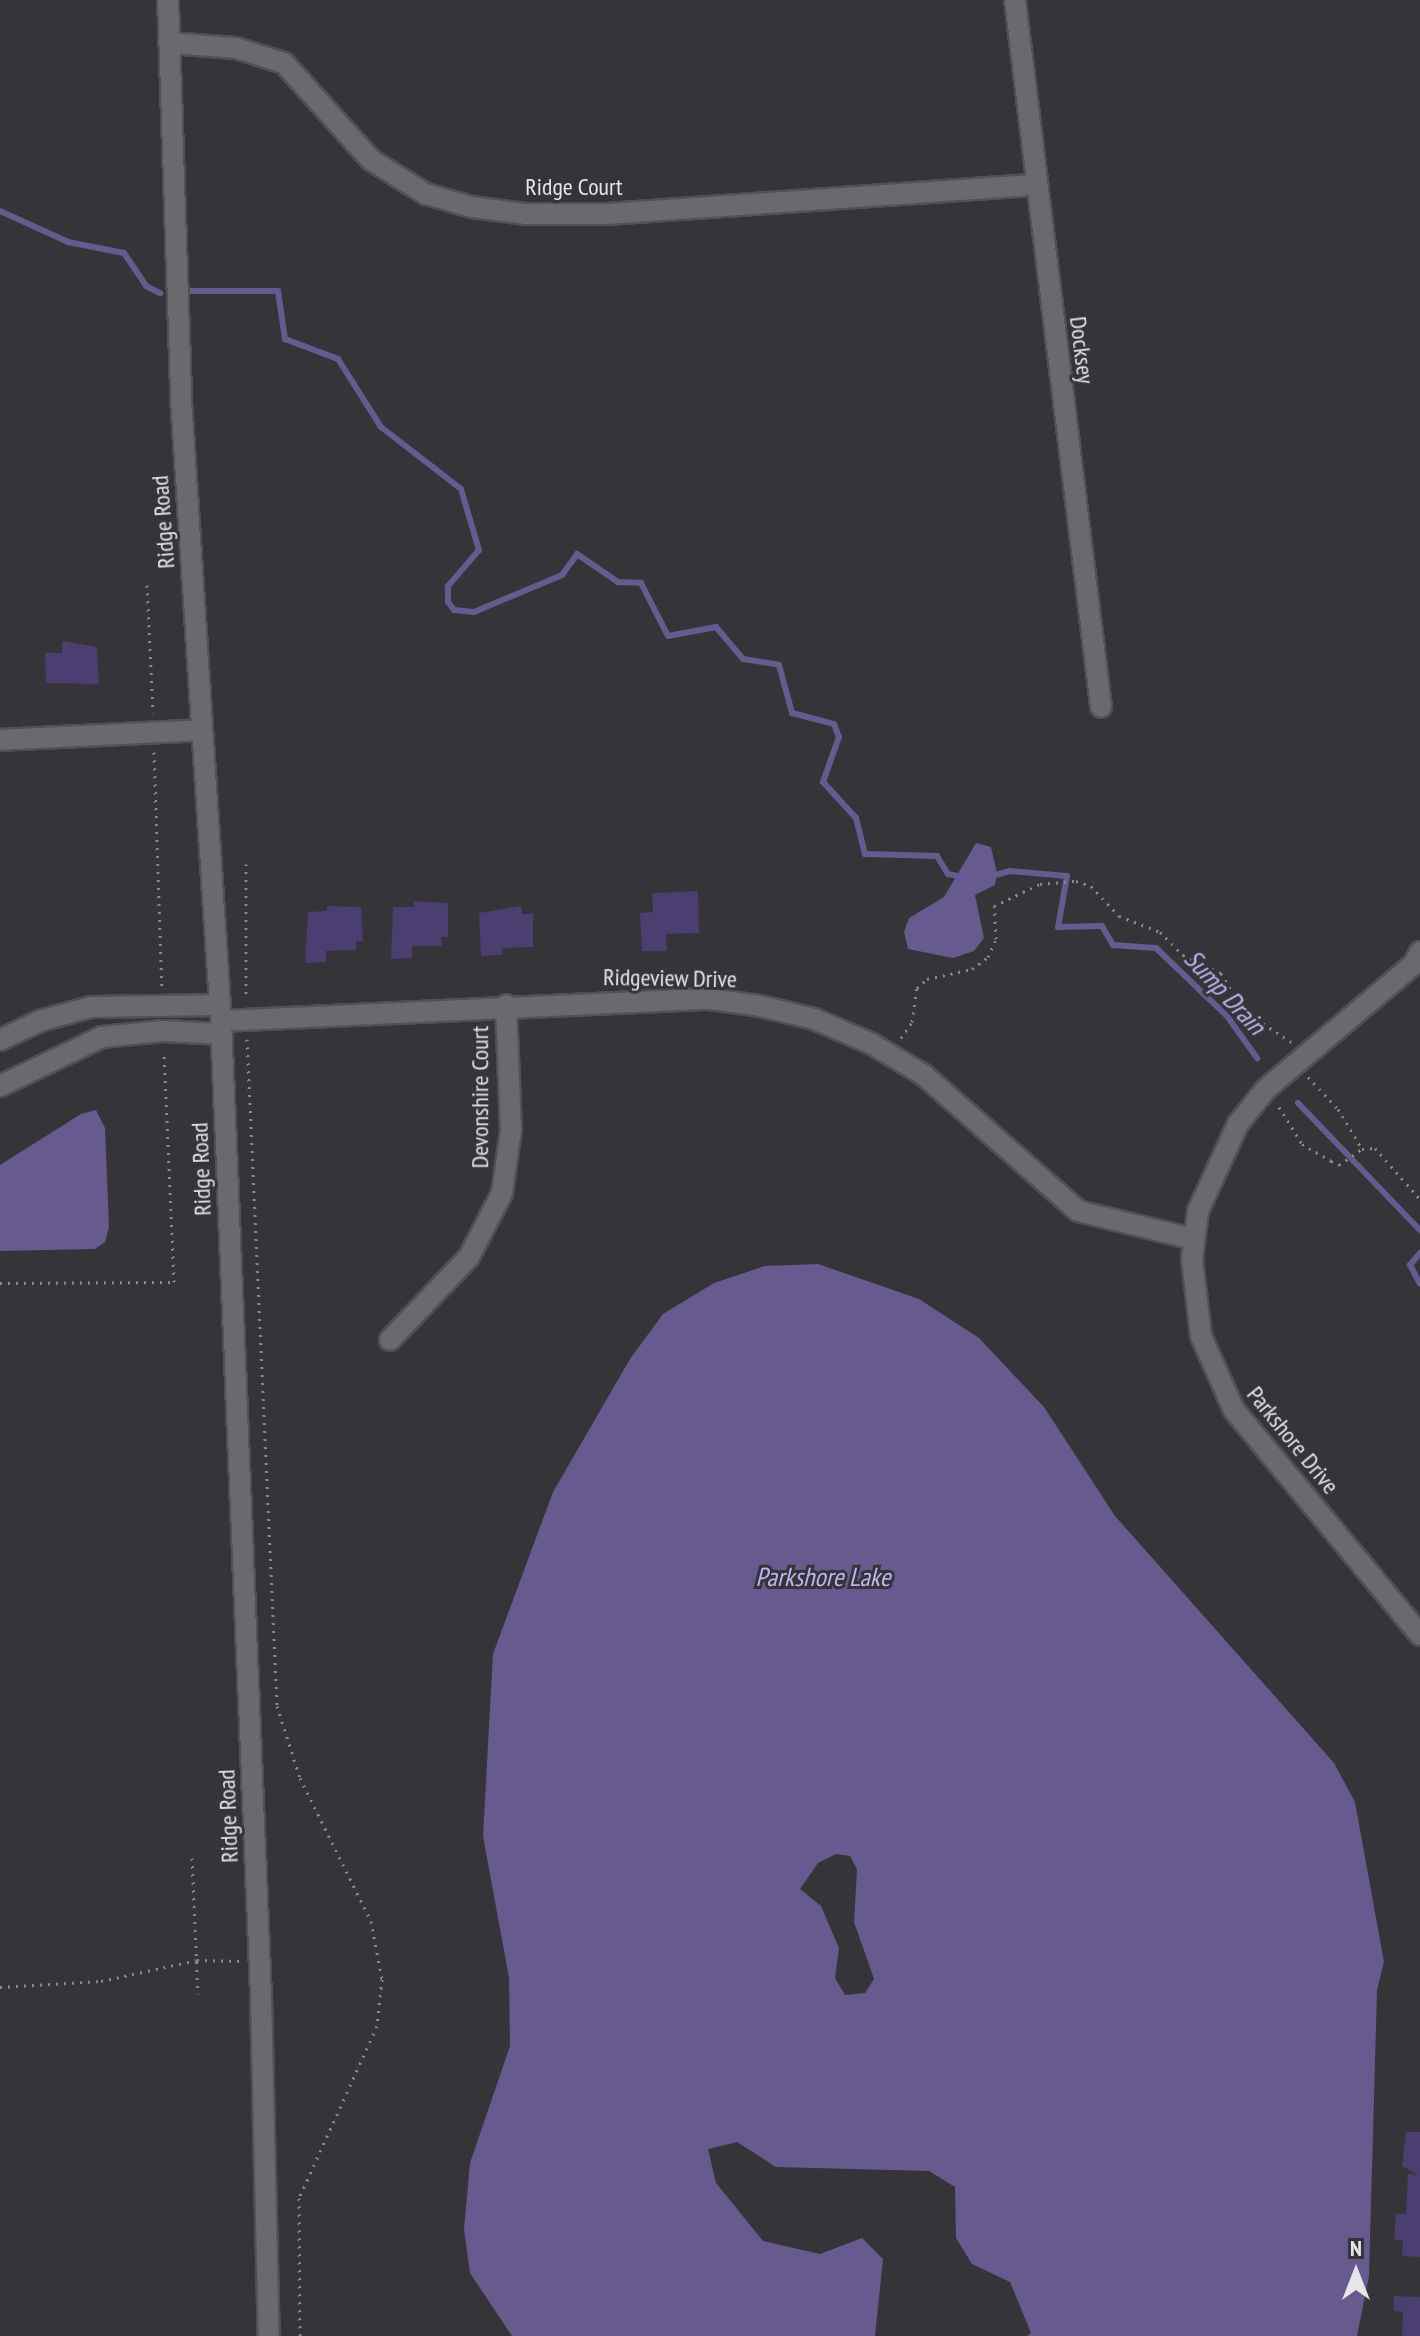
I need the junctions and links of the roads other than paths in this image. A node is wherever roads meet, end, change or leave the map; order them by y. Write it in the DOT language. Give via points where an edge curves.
graph roads {
  1 [pos="168,0"];
  2 [pos="1015,0"];
  3 [pos="170,43"];
  4 [pos="1035,185"];
  5 [pos="1101,707"];
  6 [pos="201,730"];
  7 [pos="0,740"];
  8 [pos="1420,952"];
  9 [pos="506,1005"];
  10 [pos="221,1020"];
  11 [pos="0,1040"];
  12 [pos="0,1086"];
  13 [pos="1193,1239"];
  14 [pos="390,1340"];
  15 [pos="1420,1635"];
  16 [pos="269,2336"];
  1 -- 3 [label="street, Ridge Road"];
  2 -- 4 [label="street, Docksey"];
  3 -- 4 [label="street, Ridge Court" via="236,48 284,63 371,160 426,194 472,207 532,215 607,214"];
  3 -- 6 [label="street, Ridge Road" via="182,414"];
  4 -- 5 [label="street, Docksey"];
  6 -- 7 [label="street"];
  6 -- 10 [label="street, Ridge Road"];
  8 -- 13 [label="street, Parkshore Drive" via="1266,1089 1238,1124 1209,1180"];
  9 -- 10 [label="street, Ridgeview Drive"];
  9 -- 13 [label="street, Ridgeview Drive" via="710,999 814,1019 924,1075 1078,1211"];
  9 -- 14 [label="street, Devonshire Court" via="511,1130 506,1180 494,1215 469,1257"];
  10 -- 11 [label="street" via="91,1007 40,1021"];
  10 -- 12 [label="street" via="102,1037"];
  10 -- 16 [label="street, Ridge Road" via="260,1961"];
  13 -- 15 [label="street, Parkshore Drive" via="1196,1314 1219,1385 1271,1458"];
}
